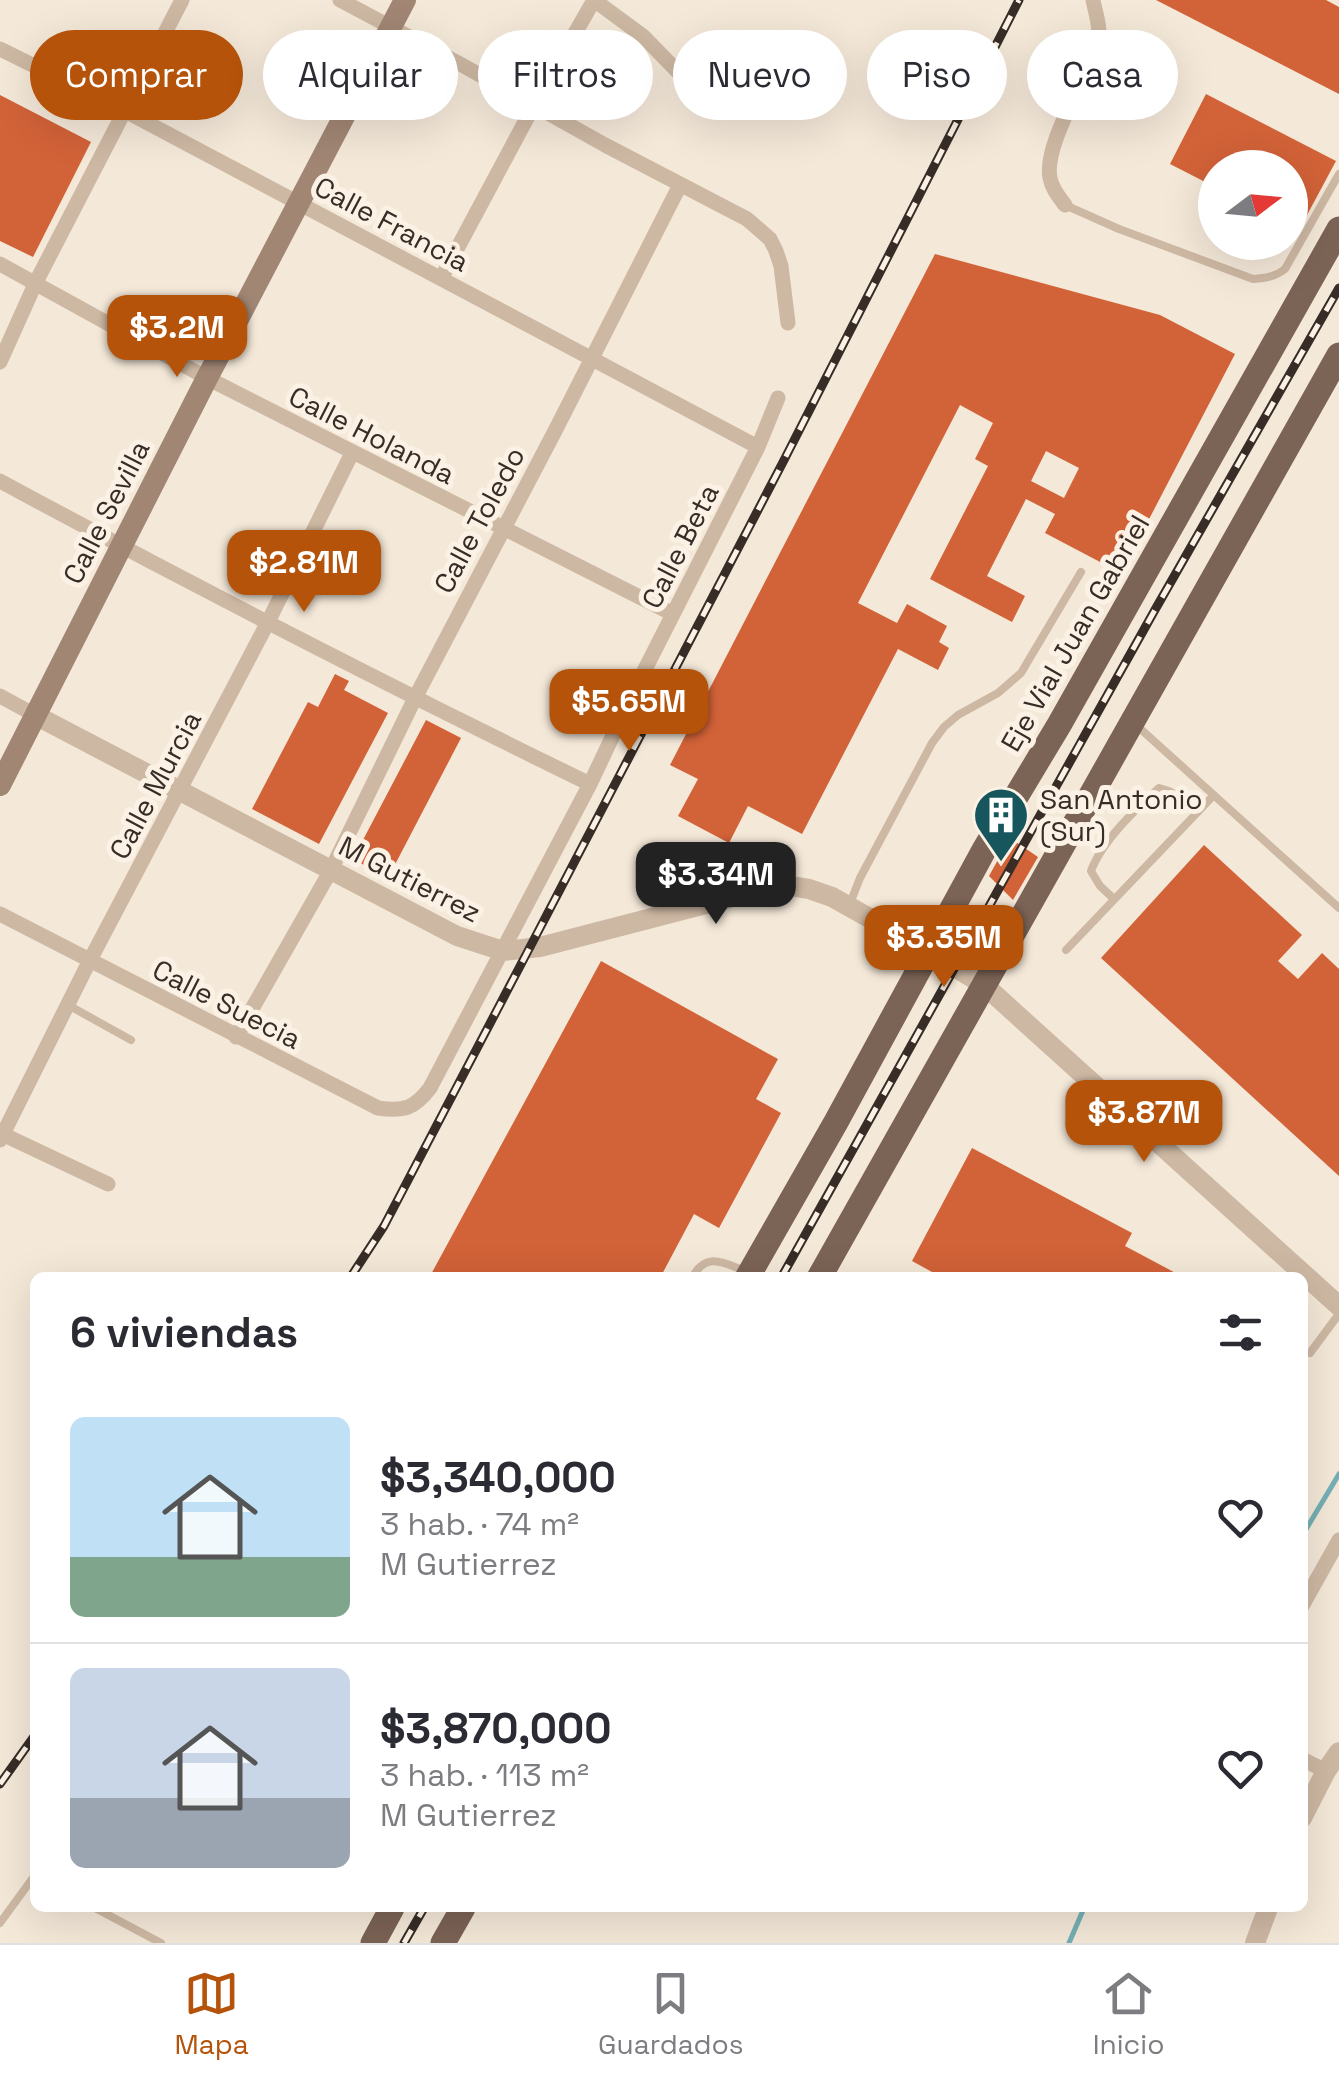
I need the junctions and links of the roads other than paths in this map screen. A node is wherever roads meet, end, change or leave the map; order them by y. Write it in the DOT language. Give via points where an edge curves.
graph roads {
  1 [pos="182,0"];
  2 [pos="340,0"];
  3 [pos="405,0"];
  4 [pos="594,0"];
  5 [pos="1093,0"];
  6 [pos="390,28"];
  7 [pos="167,30"];
  8 [pos="577,30"];
  9 [pos="0,49"];
  10 [pos="30,64"];
  11 [pos="673,67"];
  12 [pos="478,75"];
  13 [pos="121,120"];
  14 [pos="145,120"];
  15 [pos="526,120"];
  16 [pos="561,120"];
  17 [pos="1339,174"];
  18 [pos="680,185"];
  19 [pos="300,204"];
  20 [pos="1065,205"];
  21 [pos="1339,229"];
  22 [pos="0,264"];
  23 [pos="442,277"];
  24 [pos="36,282"];
  25 [pos="788,322"];
  26 [pos="1339,355"];
  27 [pos="592,358"];
  28 [pos="0,362"];
  29 [pos="208,378"];
  30 [pos="778,398"];
  31 [pos="758,447"];
  32 [pos="352,453"];
  33 [pos="0,481"];
  34 [pos="502,528"];
  35 [pos="122,547"];
  36 [pos="1081,572"];
  37 [pos="673,614"];
  38 [pos="268,622"];
  39 [pos="0,696"];
  40 [pos="414,698"];
  41 [pos="35,714"];
  42 [pos="1132,721"];
  43 [pos="590,784"];
  44 [pos="0,785"];
  45 [pos="181,790"];
  46 [pos="1214,795"];
  47 [pos="1199,810"];
  48 [pos="331,870"];
  49 [pos="1114,899"];
  50 [pos="849,906"];
  51 [pos="1339,908"];
  52 [pos="0,914"];
  53 [pos="1066,950"];
  54 [pos="503,951"];
  55 [pos="930,952"];
  56 [pos="89,962"];
  57 [pos="984,986"];
  58 [pos="68,1005"];
  59 [pos="236,1037"];
  60 [pos="131,1040"];
  61 [pos="430,1088"];
  62 [pos="1,1136"];
  63 [pos="108,1184"];
  64 [pos="695,1272"];
  65 [pos="742,1272"];
  66 [pos="750,1272"];
  67 [pos="826,1272"];
  68 [pos="1301,1272"];
  69 [pos="1308,1278"];
  70 [pos="1339,1306"];
  71 [pos="1339,1314"];
  72 [pos="1310,1352"];
  73 [pos="1339,1540"];
  74 [pos="1308,1595"];
  75 [pos="1339,1752"];
  76 [pos="1308,1762"];
  77 [pos="1326,1771"];
  78 [pos="1308,1806"];
  79 [pos="23,1868"];
  80 [pos="30,1872"];
  81 [pos="30,1882"];
  82 [pos="103,1912"];
  83 [pos="390,1912"];
  84 [pos="461,1912"];
  85 [pos="1267,1912"];
  86 [pos="0,1922"];
  87 [pos="161,1943"];
  88 [pos="372,1943"];
  89 [pos="443,1943"];
  90 [pos="1255,1943"];
  1 -- 7 [label="street"];
  2 -- 6 [label="street"];
  3 -- 6 [label="main road, Calle Sevilla"];
  4 -- 8 [label="street"];
  4 -- 11 [label="street"];
  5 -- 20 [label="street" via="1100,36 1049,164 1053,190"];
  6 -- 12 [label="street"];
  6 -- 19 [label="main road, Calle Sevilla"];
  9 -- 10 [label="street, Calle Francia"];
  13 -- 24 [label="street"];
  14 -- 19 [label="street, Calle Francia"];
  15 -- 23 [label="street"];
  16 -- 18 [label="street"];
  17 -- 20 [label="lane" via="1285,268 1261,278"];
  18 -- 25 [label="street" via="747,219 770,239 781,266"];
  18 -- 27 [label="street, Calle Toledo"];
  19 -- 23 [label="street, Calle Francia"];
  19 -- 29 [label="main road, Calle Sevilla"];
  21 -- 55 [label="main road, Eje Vial Juan Gabriel"];
  22 -- 24 [label="street, Calle Holanda"];
  23 -- 27 [label="street, Calle Francia"];
  24 -- 28 [label="street"];
  24 -- 29 [label="street, Calle Holanda"];
  26 -- 42 [label="main road"];
  27 -- 31 [label="street, Calle Francia"];
  27 -- 34 [label="street, Calle Toledo"];
  29 -- 32 [label="street, Calle Holanda"];
  29 -- 35 [label="main road, Calle Sevilla"];
  30 -- 31 [label="street, Calle Beta"];
  31 -- 37 [label="street, Calle Beta"];
  32 -- 34 [label="street, Calle Holanda"];
  32 -- 38 [label="street, Calle Murcia"];
  33 -- 35 [label="street"];
  34 -- 37 [label="street, Calle Holanda"];
  34 -- 40 [label="street, Calle Toledo"];
  35 -- 38 [label="street"];
  35 -- 41 [label="main road, Calle Sevilla"];
  36 -- 50 [label="lane" via="1021,673 958,714 932,743"];
  37 -- 43 [label="street, Calle Beta"];
  38 -- 40 [label="street"];
  38 -- 45 [label="street, Calle Murcia"];
  39 -- 41 [label="street, M Gutierrez"];
  40 -- 43 [label="street"];
  40 -- 48 [label="street, Calle Toledo"];
  41 -- 44 [label="main road, Calle Sevilla"];
  41 -- 45 [label="street, M Gutierrez"];
  42 -- 46 [label="lane"];
  42 -- 57 [label="main road"];
  43 -- 54 [label="street, Calle Beta"];
  45 -- 48 [label="street, M Gutierrez"];
  45 -- 56 [label="street, Calle Murcia"];
  46 -- 47 [label="lane"];
  46 -- 51 [label="lane"];
  47 -- 49 [label="lane"];
  47 -- 49 [label="lane" via="1158,788 1134,812 1090,871"];
  48 -- 54 [label="street, M Gutierrez" via="457,936"];
  48 -- 59 [label="street, Calle Toledo"];
  49 -- 53 [label="lane"];
  50 -- 54 [label="street, M Gutierrez" via="809,889 771,887"];
  50 -- 55 [label="street, M Gutierrez"];
  52 -- 56 [label="street, Calle Suecia"];
  54 -- 61 [label="street, Calle Beta"];
  55 -- 57 [label="street, M Gutierrez"];
  55 -- 66 [label="main road, Eje Vial Juan Gabriel"];
  56 -- 58 [label="street, Calle Murcia"];
  56 -- 59 [label="street, Calle Suecia"];
  57 -- 67 [label="main road"];
  57 -- 68 [label="street, M Gutierrez"];
  58 -- 60 [label="lane"];
  58 -- 62 [label="street, Calle Murcia"];
  59 -- 61 [label="street, Calle Suecia" via="378,1108 410,1106"];
  62 -- 63 [label="street"];
  64 -- 65 [label="lane" via="716,1260"];
  69 -- 70 [label="street, M Gutierrez"];
  71 -- 72 [label="lane"];
  73 -- 74 [label="street"];
  75 -- 77 [label="street"];
  76 -- 77 [label="street"];
  77 -- 78 [label="street"];
  79 -- 80 [label="lane"];
  81 -- 86 [label="lane"];
  82 -- 87 [label="lane"];
  83 -- 88 [label="main road"];
  84 -- 89 [label="main road"];
  85 -- 90 [label="street"];
}
